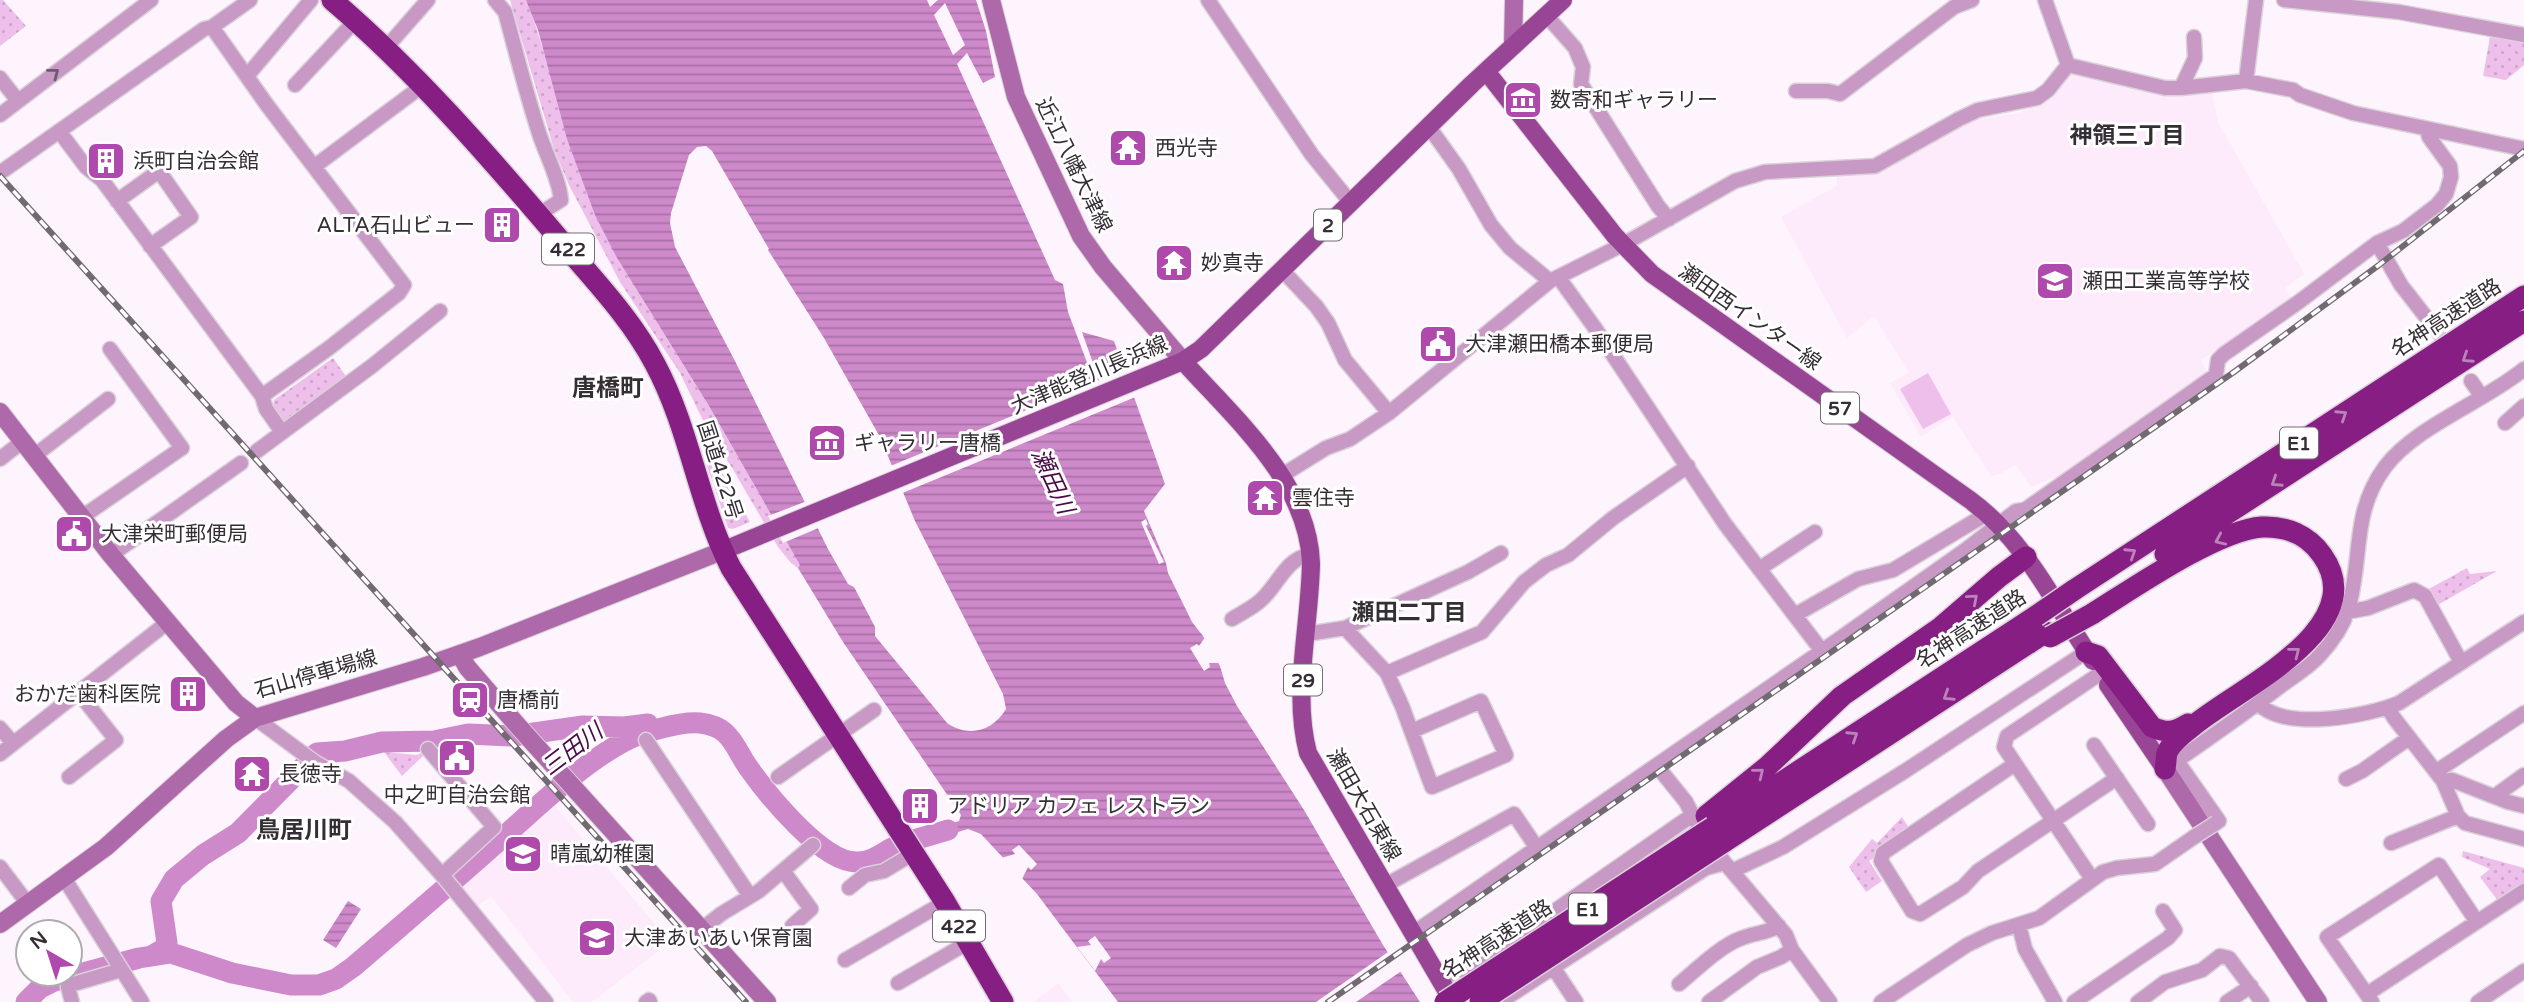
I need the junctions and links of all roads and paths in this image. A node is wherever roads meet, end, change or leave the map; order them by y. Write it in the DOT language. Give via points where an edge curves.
graph roads {
  1 [pos="150,0"];
  2 [pos="250,0"];
  3 [pos="311,0"];
  4 [pos="428,0"];
  5 [pos="495,0"];
  6 [pos="990,0"];
  7 [pos="1208,0"];
  8 [pos="1514,0"];
  9 [pos="1563,0"];
  10 [pos="1972,0"];
  11 [pos="2045,0"];
  12 [pos="2256,0"];
  13 [pos="2284,0"];
  14 [pos="339,2"];
  15 [pos="2400,6"];
  16 [pos="1546,15"];
  17 [pos="355,21"];
  18 [pos="212,27"];
  19 [pos="2524,35"];
  20 [pos="2194,37"];
  21 [pos="1513,45"];
  22 [pos="386,49"];
  23 [pos="2068,65"];
  24 [pos="1486,71"];
  25 [pos="247,76"];
  26 [pos="0,78"];
  27 [pos="2246,81"];
  28 [pos="295,85"];
  29 [pos="422,86"];
  30 [pos="2181,89"];
  31 [pos="1796,90"];
  32 [pos="18,101"];
  33 [pos="0,115"];
  34 [pos="1429,127"];
  35 [pos="2427,129"];
  36 [pos="59,131"];
  37 [pos="2524,149"];
  38 [pos="315,166"];
  39 [pos="4,170"];
  40 [pos="117,201"];
  41 [pos="1351,203"];
  42 [pos="538,215"];
  43 [pos="1669,219"];
  44 [pos="2377,243"];
  45 [pos="1622,245"];
  46 [pos="150,246"];
  47 [pos="1282,270"];
  48 [pos="1555,279"];
  49 [pos="2524,296"];
  50 [pos="440,311"];
  51 [pos="2524,321"];
  52 [pos="2433,326"];
  53 [pos="110,349"];
  54 [pos="1183,361"];
  55 [pos="2522,374"];
  56 [pos="2471,381"];
  57 [pos="262,396"];
  58 [pos="2482,397"];
  59 [pos="108,399"];
  60 [pos="2524,406"];
  61 [pos="0,412"];
  62 [pos="1389,413"];
  63 [pos="2505,423"];
  64 [pos="282,432"];
  65 [pos="29,448"];
  66 [pos="257,451"];
  67 [pos="0,459"];
  68 [pos="241,463"];
  69 [pos="1688,466"];
  70 [pos="1281,476"];
  71 [pos="82,517"];
  72 [pos="1994,518"];
  73 [pos="1815,533"];
  74 [pos="722,551"];
  75 [pos="1501,553"];
  76 [pos="1311,554"];
  77 [pos="111,555"];
  78 [pos="2025,557"];
  79 [pos="1759,569"];
  80 [pos="2084,603"];
  81 [pos="2347,612"];
  82 [pos="1794,615"];
  83 [pos="1232,619"];
  84 [pos="168,622"];
  85 [pos="2524,622"];
  86 [pos="1345,628"];
  87 [pos="2044,628"];
  88 [pos="1307,634"];
  89 [pos="1822,651"];
  90 [pos="2086,652"];
  91 [pos="460,654"];
  92 [pos="2461,662"];
  93 [pos="1387,673"];
  94 [pos="2056,673"];
  95 [pos="2101,673"];
  96 [pos="78,692"];
  97 [pos="2070,694"];
  98 [pos="2258,703"];
  99 [pos="2388,708"];
  100 [pos="874,710"];
  101 [pos="2209,713"];
  102 [pos="2524,713"];
  103 [pos="255,718"];
  104 [pos="0,728"];
  105 [pos="1412,731"];
  106 [pos="838,736"];
  107 [pos="2409,738"];
  108 [pos="646,740"];
  109 [pos="13,743"];
  110 [pos="2094,745"];
  111 [pos="428,749"];
  112 [pos="0,754"];
  113 [pos="2015,764"];
  114 [pos="2171,765"];
  115 [pos="1657,766"];
  116 [pos="2524,775"];
  117 [pos="2440,776"];
  118 [pos="69,777"];
  119 [pos="778,777"];
  120 [pos="2117,779"];
  121 [pos="2346,779"];
  122 [pos="2495,796"];
  123 [pos="2524,806"];
  124 [pos="2458,816"];
  125 [pos="2053,821"];
  126 [pos="2148,824"];
  127 [pos="1709,825"];
  128 [pos="2524,839"];
  129 [pos="2391,843"];
  130 [pos="813,845"];
  131 [pos="909,845"];
  132 [pos="1537,848"];
  133 [pos="0,866"];
  134 [pos="1728,867"];
  135 [pos="784,872"];
  136 [pos="64,878"];
  137 [pos="2092,879"];
  138 [pos="448,881"];
  139 [pos="1384,886"];
  140 [pos="849,888"];
  141 [pos="2524,891"];
  142 [pos="750,896"];
  143 [pos="945,902"];
  144 [pos="28,904"];
  145 [pos="2162,911"];
  146 [pos="2477,922"];
  147 [pos="0,924"];
  148 [pos="2019,925"];
  149 [pos="792,926"];
  150 [pos="1779,926"];
  151 [pos="701,930"];
  152 [pos="1412,934"];
  153 [pos="969,942"];
  154 [pos="1792,950"];
  155 [pos="845,960"];
  156 [pos="118,966"];
  157 [pos="1553,967"];
  158 [pos="2524,971"];
  159 [pos="1681,980"];
  160 [pos="898,983"];
  161 [pos="2251,986"];
  162 [pos="1443,992"];
  163 [pos="2369,998"];
  164 [pos="995,1000"];
  165 [pos="72,1002"];
  166 [pos="142,1002"];
  167 [pos="546,1002"];
  168 [pos="766,1002"];
  169 [pos="1453,1002"];
  170 [pos="1480,1002"];
  171 [pos="1500,1002"];
  172 [pos="1576,1002"];
  173 [pos="1709,1002"];
  174 [pos="1830,1002"];
  175 [pos="1881,1002"];
  176 [pos="2055,1002"];
  177 [pos="2074,1002"];
  178 [pos="2138,1002"];
  179 [pos="2227,1002"];
  180 [pos="2262,1002"];
  181 [pos="2318,1002"];
  182 [pos="2478,1002"];
  32 -- 1 [label="street, one-way"];
  2 -- 18 [label="street"];
  3 -- 25 [label="street"];
  4 -- 22 [label="street"];
  5 -- 42 [label="street" via="505,12 531,109 560,188 561,200"];
  6 -- 54 [label="main road, 近江八幡大津線" via="1016,97 1081,236"];
  7 -- 41 [label="street" via="1311,155"];
  8 -- 21 [label="main road"];
  9 -- 16 [label="main road, 大津能登川長浜線 / 2"];
  10 -- 31 [label="street" via="1954,7 1840,94"];
  11 -- 23 [label="street"];
  12 -- 27 [label="street"];
  13 -- 15 [label="street"];
  14 -- 17 [label="highway, 国道422号 / 422"];
  15 -- 19 [label="street"];
  16 -- 21 [label="main road, 大津能登川長浜線 / 2"];
  16 -- 43 [label="street" via="1575,48 1583,67 1581,85"];
  17 -- 22 [label="highway, 国道422号 / 422"];
  17 -- 28 [label="street"];
  18 -- 25 [label="street"];
  18 -- 36 [label="street"];
  20 -- 30 [label="street" via="2195,58"];
  21 -- 24 [label="main road, 大津能登川長浜線 / 2"];
  22 -- 29 [label="highway, 国道422号 / 422"];
  23 -- 30 [label="street"];
  23 -- 43 [label="street" via="2037,98 1978,110 1875,166 1754,174"];
  24 -- 34 [label="main road, 大津能登川長浜線 / 2"];
  24 -- 45 [label="main road, 瀬田西インター線 / 57"];
  25 -- 38 [label="street"];
  26 -- 32 [label="street"];
  27 -- 30 [label="street"];
  27 -- 35 [label="street" via="2294,90 2353,113"];
  29 -- 38 [label="street"];
  29 -- 42 [label="highway, 国道422号 / 422"];
  32 -- 33 [label="street"];
  34 -- 41 [label="main road, 大津能登川長浜線 / 2"];
  34 -- 48 [label="street" via="1510,248"];
  35 -- 37 [label="street"];
  35 -- 44 [label="street" via="2450,166 2446,194 2426,215"];
  36 -- 39 [label="street"];
  36 -- 40 [label="street"];
  38 -- 57 [label="street" via="404,285 369,317"];
  40 -- 46 [label="street"];
  40 -- 46 [label="street" via="159,172 191,217"];
  41 -- 47 [label="main road, 大津能登川長浜線 / 2"];
  42 -- 74 [label="highway, 国道422号 / 422" via="613,303 655,363"];
  43 -- 45 [label="street"];
  44 -- 52 [label="street" via="2401,285"];
  44 -- 72 [label="street" via="2224,354 2216,375 2026,509"];
  45 -- 48 [label="street"];
  45 -- 72 [label="main road, 瀬田西インター線 / 57" via="1671,289"];
  46 -- 57 [label="street"];
  47 -- 54 [label="main road, 大津能登川長浜線 / 2"];
  47 -- 62 [label="street" via="1316,306 1345,360"];
  48 -- 62 [label="street"];
  48 -- 69 [label="street" via="1595,328"];
  80 -- 49 [label="highway, 名神高速道路 / E1, one-way"];
  50 -- 64 [label="street"];
  51 -- 80 [label="highway, 名神高速道路 / E1, one-way"];
  53 -- 71 [label="street" via="182,448"];
  54 -- 70 [label="main road, 瀬田大石東線 / 29"];
  54 -- 74 [label="main road, 大津能登川長浜線 / 2"];
  55 -- 58 [label="street"];
  56 -- 58 [label="street"];
  57 -- 64 [label="street" via="265,410"];
  58 -- 81 [label="street" via="2409,445 2387,465 2372,488 2363,511"];
  59 -- 65 [label="street"];
  60 -- 63 [label="street"];
  61 -- 65 [label="main road, 石山停車場線"];
  62 -- 70 [label="street"];
  64 -- 66 [label="street"];
  65 -- 67 [label="street"];
  65 -- 71 [label="main road, 石山停車場線"];
  68 -- 77 [label="street"];
  69 -- 79 [label="street"];
  69 -- 93 [label="street" via="1524,582 1482,632"];
  70 -- 76 [label="main road, 瀬田大石東線 / 29" via="1301,517"];
  71 -- 77 [label="main road, 石山停車場線"];
  72 -- 78 [label="main road, 瀬田西インター線 / 57"];
  72 -- 82 [label="street" via="1893,570 1858,579"];
  72 -- 89 [label="street"];
  73 -- 79 [label="street"];
  74 -- 91 [label="main road, 石山停車場線"];
  74 -- 106 [label="highway, 国道422号 / 422"];
  75 -- 86 [label="street"];
  76 -- 83 [label="street" via="1302,555 1259,603"];
  76 -- 88 [label="main road, 瀬田大石東線 / 29"];
  77 -- 84 [label="main road, 石山停車場線"];
  78 -- 90 [label="main road, 瀬田西インター線 / 57"];
  127 -- 78 [label="highway, one-way" via="1842,696 1941,627"];
  79 -- 82 [label="street"];
  80 -- 87 [label="highway, 名神高速道路 / E1"];
  101 -- 80 [label="highway, one-way" via="2319,631 2333,601 2333,585 2328,563 2313,544 2280,527 2260,527 2202,548"];
  81 -- 92 [label="street" via="2414,590 2425,596"];
  81 -- 98 [label="street" via="2318,658"];
  82 -- 89 [label="street"];
  84 -- 96 [label="street"];
  84 -- 103 [label="main road, 石山停車場線" via="236,703"];
  85 -- 92 [label="street"];
  86 -- 88 [label="street"];
  86 -- 93 [label="street"];
  127 -- 87 [label="highway, 名神高速道路 / E1, one-way"];
  87 -- 127 [label="highway, 名神高速道路 / E1, one-way" via="1975,678"];
  88 -- 139 [label="main road, 瀬田大石東線 / 29" via="1301,718 1308,754"];
  89 -- 115 [label="street"];
  90 -- 94 [label="street"];
  90 -- 95 [label="main road, 瀬田西インター線 / 57"];
  90 -- 101 [label="highway" via="2098,656 2152,727 2173,733"];
  91 -- 103 [label="main road, 石山停車場線"];
  91 -- 151 [label="main road" via="531,741"];
  92 -- 99 [label="street"];
  93 -- 105 [label="street"];
  94 -- 97 [label="street"];
  94 -- 134 [label="street" via="1783,847"];
  95 -- 97 [label="street"];
  95 -- 114 [label="main road, 瀬田西インター線 / 57"];
  96 -- 109 [label="street"];
  96 -- 118 [label="street" via="116,740"];
  97 -- 113 [label="street" via="2007,736 2004,747"];
  98 -- 99 [label="street" via="2274,714 2320,719"];
  98 -- 114 [label="street"];
  99 -- 107 [label="street"];
  100 -- 106 [label="street"];
  101 -- 114 [label="highway" via="2167,751"];
  102 -- 117 [label="street"];
  103 -- 136 [label="main road"];
  103 -- 138 [label="street" via="349,781 395,822"];
  104 -- 109 [label="street"];
  105 -- 105 [label="street" via="1432,787 1506,755 1481,701"];
  106 -- 119 [label="street"];
  106 -- 131 [label="highway, 国道422号 / 422"];
  107 -- 117 [label="street"];
  107 -- 121 [label="street"];
  108 -- 142 [label="street"];
  109 -- 112 [label="street"];
  110 -- 120 [label="street"];
  111 -- 138 [label="street" via="495,827"];
  113 -- 125 [label="street"];
  113 -- 125 [label="street" via="1883,853 1881,861 1912,911 1920,914 1963,887"];
  114 -- 137 [label="street, bridge" via="2219,821 2155,864 2116,868"];
  114 -- 181 [label="main road"];
  115 -- 127 [label="street"];
  115 -- 132 [label="street"];
  116 -- 122 [label="street"];
  117 -- 122 [label="street"];
  117 -- 124 [label="street"];
  120 -- 125 [label="street"];
  120 -- 126 [label="street"];
  122 -- 123 [label="street"];
  124 -- 128 [label="street" via="2465,823"];
  124 -- 129 [label="street"];
  125 -- 137 [label="street"];
  127 -- 134 [label="street"];
  127 -- 162 [label="highway, 名神高速道路, bridge" via="1514,957"];
  127 -- 162 [label="street" via="1470,970 1455,970"];
  127 -- 170 [label="highway, 名神高速道路 / E1, bridge"];
  130 -- 135 [label="street"];
  131 -- 140 [label="street" via="884,871 865,875"];
  131 -- 143 [label="highway, 国道422号 / 422"];
  132 -- 139 [label="street" via="1514,814"];
  132 -- 152 [label="street"];
  133 -- 144 [label="street"];
  134 -- 150 [label="street"];
  134 -- 157 [label="street" via="1706,868"];
  135 -- 142 [label="street"];
  135 -- 149 [label="street" via="811,909"];
  136 -- 144 [label="main road"];
  136 -- 156 [label="street"];
  137 -- 148 [label="street" via="2039,918"];
  138 -- 167 [label="street"];
  139 -- 152 [label="main road, 瀬田大石東線 / 29"];
  141 -- 146 [label="street"];
  142 -- 151 [label="street"];
  143 -- 153 [label="highway, 国道422号 / 422"];
  143 -- 155 [label="street"];
  144 -- 147 [label="main road"];
  145 -- 177 [label="street" via="2175,930 2168,938"];
  146 -- 163 [label="street"];
  146 -- 163 [label="street" via="2438,865 2327,937"];
  148 -- 175 [label="street" via="1967,945"];
  148 -- 176 [label="street" via="2025,948"];
  150 -- 154 [label="street"];
  150 -- 159 [label="street" via="1709,954"];
  151 -- 168 [label="main road"];
  152 -- 162 [label="main road, 瀬田大石東線 / 29"];
  153 -- 160 [label="street"];
  153 -- 164 [label="highway, 国道422号 / 422"];
  154 -- 173 [label="street" via="1757,967"];
  154 -- 174 [label="street"];
  156 -- 165 [label="street" via="70,985"];
  156 -- 166 [label="street"];
  157 -- 171 [label="street"];
  157 -- 172 [label="street"];
  158 -- 182 [label="street"];
  161 -- 178 [label="street" via="2228,958 2220,956 2202,970 2165,982"];
  161 -- 179 [label="street"];
  161 -- 180 [label="street"];
  162 -- 169 [label="main road, 瀬田大石東線 / 29"];
}
